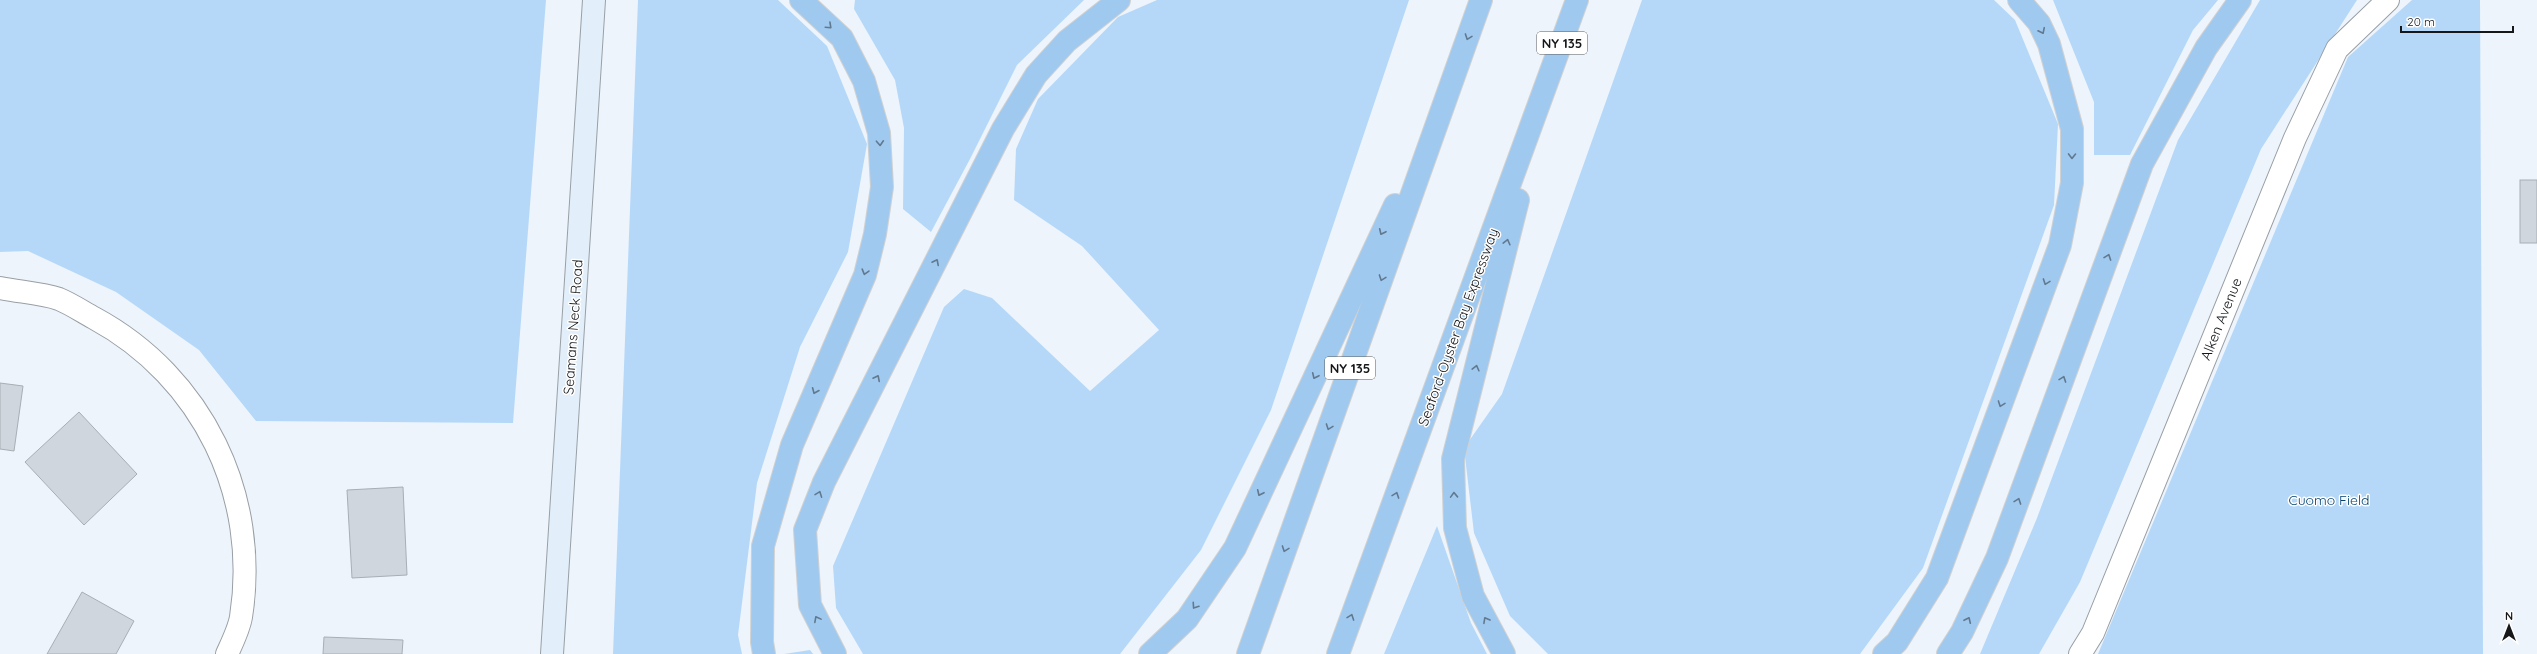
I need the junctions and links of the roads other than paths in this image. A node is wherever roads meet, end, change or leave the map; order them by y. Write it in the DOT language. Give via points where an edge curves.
graph roads {
  1 [pos="594,0"];
  2 [pos="801,0"];
  3 [pos="1119,0"];
  4 [pos="1481,0"];
  5 [pos="1578,0"];
  6 [pos="2019,0"];
  7 [pos="2240,0"];
  8 [pos="2388,0"];
  9 [pos="1452,83"];
  10 [pos="1546,87"];
  11 [pos="0,288"];
  12 [pos="227,654"];
  13 [pos="552,654"];
  14 [pos="764,654"];
  15 [pos="835,654"];
  16 [pos="1150,654"];
  17 [pos="1248,654"];
  18 [pos="1338,654"];
  19 [pos="1504,654"];
  20 [pos="1884,654"];
  21 [pos="1948,654"];
  22 [pos="2080,654"];
  1 -- 13 [label="main road, Seamans Neck Road"];
  2 -- 14 [label="highway, one-way" via="842,38 864,81 879,132 882,187 875,234 865,275 792,445 763,546"];
  15 -- 3 [label="highway, one-way" via="810,605 805,530 824,482 1003,129 1036,76 1067,41"];
  4 -- 9 [label="highway, NY 135, one-way"];
  5 -- 10 [label="highway, Seaford-Oyster Bay Expressway / NY 135"];
  6 -- 20 [label="highway, one-way" via="2039,23 2049,44 2072,129 2072,183 2061,237 1937,578 1897,642"];
  21 -- 7 [label="highway, one-way" via="1962,632 1997,558 2142,164 2206,48"];
  8 -- 22 [label="street, Alken Avenue" via="2337,49 2292,145 2093,633"];
  9 -- 16 [label="highway, one-way" via="1235,548 1186,619"];
  9 -- 17 [label="highway, NY 135, one-way"];
  18 -- 10 [label="highway, Seaford-Oyster Bay Expressway / NY 135, one-way"];
  19 -- 10 [label="highway, one-way" via="1473,596 1455,528 1453,459"];
  11 -- 12 [label="street" via="59,299 120,332 166,373 190,401 220,450 234,488 245,551 241,619"];
}
